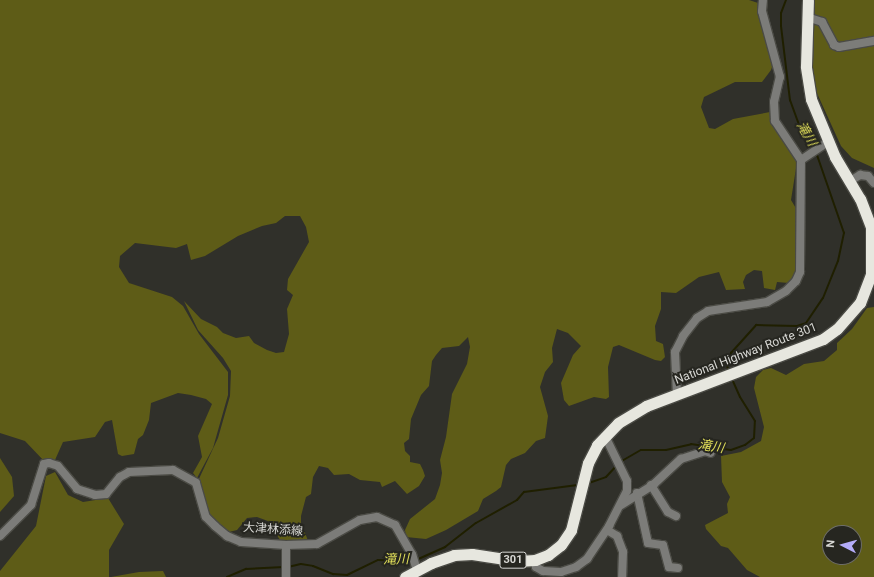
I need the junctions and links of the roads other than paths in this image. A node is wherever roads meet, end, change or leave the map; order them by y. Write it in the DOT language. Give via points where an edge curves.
graph roads {
  1 [pos="763,0"];
  2 [pos="808,0"];
  3 [pos="808,18"];
  4 [pos="874,41"];
  5 [pos="828,142"];
  6 [pos="804,158"];
  7 [pos="850,181"];
  8 [pos="874,183"];
  9 [pos="677,395"];
  10 [pos="605,436"];
  11 [pos="711,453"];
  12 [pos="651,485"];
  13 [pos="636,493"];
  14 [pos="620,505"];
  15 [pos="676,516"];
  16 [pos="607,530"];
  17 [pos="0,536"];
  18 [pos="286,545"];
  19 [pos="535,560"];
  20 [pos="416,566"];
  21 [pos="678,568"];
  22 [pos="286,575"];
  23 [pos="406,577"];
  24 [pos="622,577"];
  1 -- 6 [label="street" via="762,11 780,77 774,102 775,121"];
  2 -- 3 [label="highway, National Highway Route 301 / 301"];
  3 -- 4 [label="street" via="822,22 834,44 839,47"];
  3 -- 5 [label="highway, National Highway Route 301 / 301" via="806,66 811,99"];
  5 -- 6 [label="street"];
  5 -- 7 [label="highway, National Highway Route 301 / 301"];
  6 -- 9 [label="street" via="799,217 802,258 796,281 786,291 767,302 714,310 697,318 675,352"];
  7 -- 8 [label="street" via="860,175 868,176"];
  7 -- 9 [label="highway, National Highway Route 301 / 301" via="871,227 870,274 860,303 837,329 823,339"];
  9 -- 10 [label="highway, National Highway Route 301 / 301" via="634,412"];
  10 -- 14 [label="street" via="622,469 627,487"];
  10 -- 19 [label="highway, National Highway Route 301 / 301" via="592,454 567,538 556,550"];
  11 -- 12 [label="street" via="705,451 681,459"];
  12 -- 13 [label="street"];
  12 -- 15 [label="street" via="668,512"];
  13 -- 14 [label="street"];
  13 -- 21 [label="street" via="648,543 663,546 669,567"];
  14 -- 16 [label="street"];
  16 -- 19 [label="street" via="587,559 569,570 543,571 536,567"];
  16 -- 24 [label="street" via="617,536 623,552"];
  17 -- 18 [label="street, 大津林添線" via="27,511 35,495 42,467 49,463 58,466 69,482 87,494 106,494 120,477 129,472 173,470 196,483 206,517 227,536 241,542"];
  18 -- 20 [label="street, 大津林添線" via="317,544 360,520 377,517 395,525"];
  18 -- 22 [label="street"];
  19 -- 20 [label="highway, National Highway Route 301 / 301" via="518,561 462,554"];
  20 -- 23 [label="highway, National Highway Route 301 / 301"];
}
